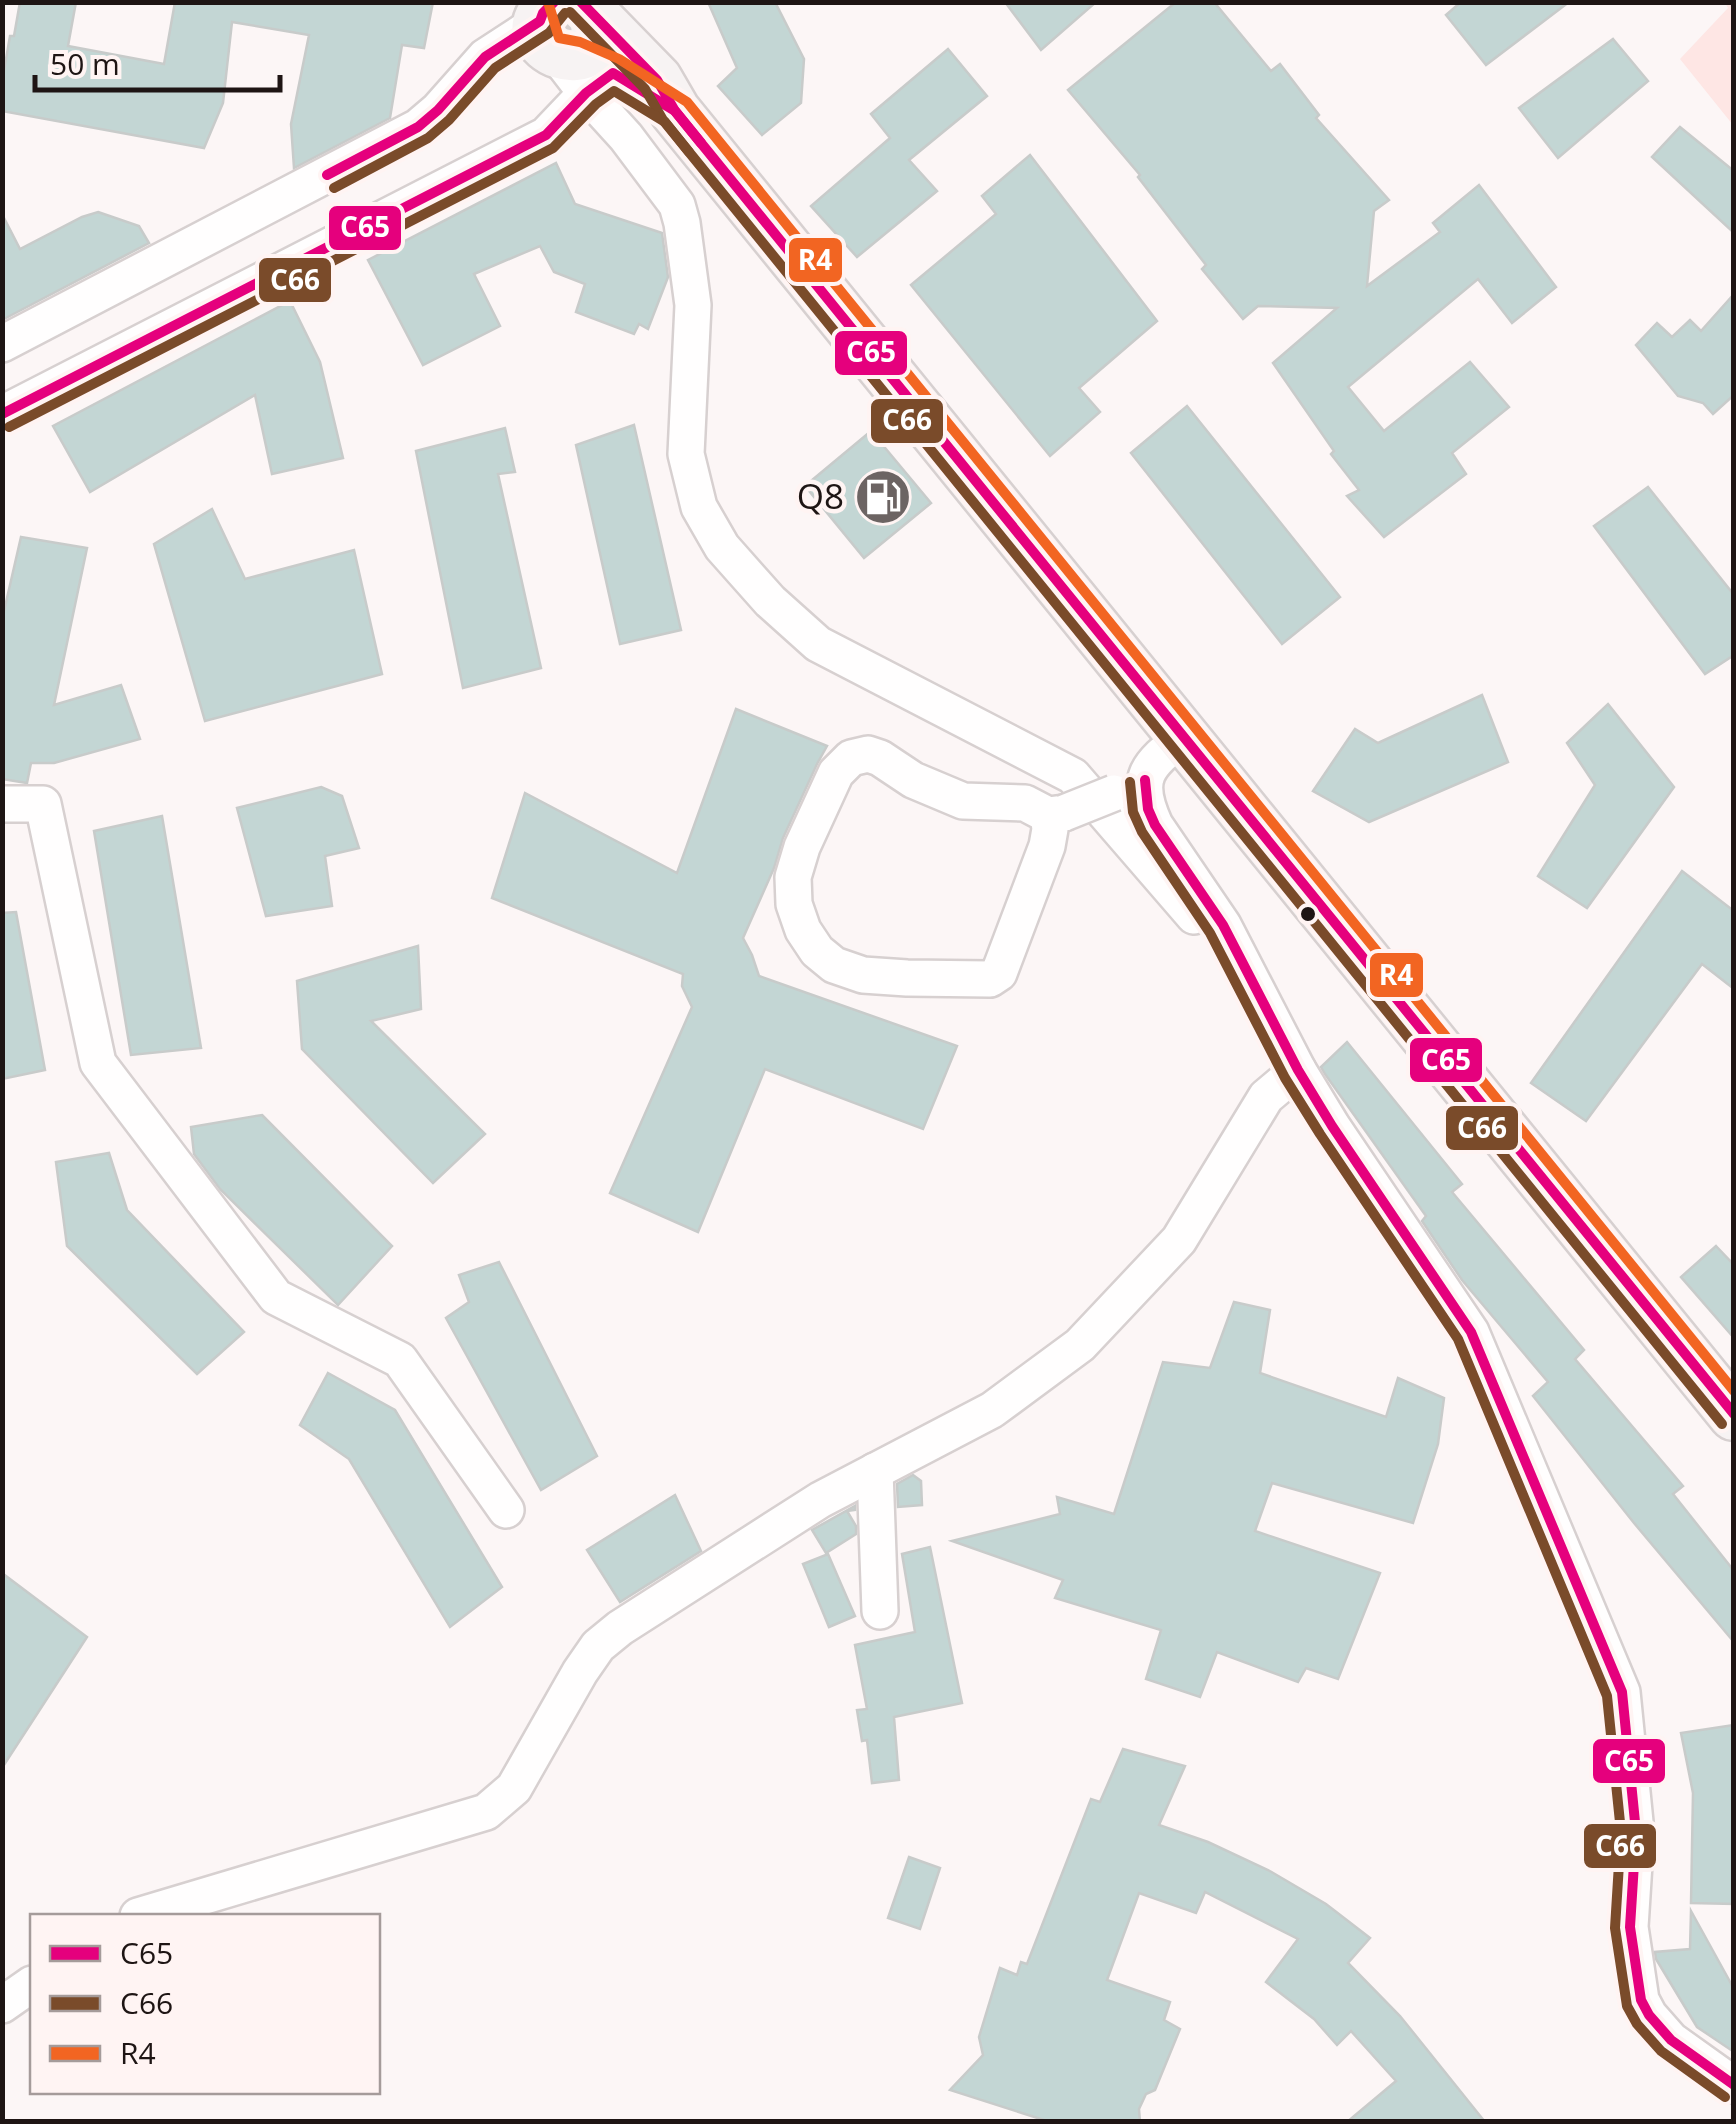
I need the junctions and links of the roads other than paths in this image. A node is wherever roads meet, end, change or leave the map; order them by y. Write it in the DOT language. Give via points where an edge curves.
graph roads {
  1 [pos="570,36"];
  2 [pos="2,344"];
  3 [pos="2,414"];
  4 [pos="1184,736"];
  5 [pos="1129,788"];
  6 [pos="2,804"];
  7 [pos="1056,814"];
  8 [pos="1224,925"];
  9 [pos="1298,1070"];
  10 [pos="1734,1415"];
  11 [pos="874,1472"];
  12 [pos="506,1510"];
  13 [pos="880,1611"];
  14 [pos="145,1914"];
  15 [pos="30,1985"];
  16 [pos="2,2005"];
  17 [pos="1734,2085"];
  1 -- 2 [label="street" via="485,56 418,127"];
  1 -- 3 [label="street" via="546,135"];
  1 -- 4 [label="main road" via="656,80"];
  1 -- 8 [label="street" via="626,137 677,205 693,305 686,454 698,507 722,547 818,644 1073,776 1196,918"];
  4 -- 5 [label="street"];
  4 -- 10 [label="main road"];
  5 -- 7 [label="street, bridge"];
  5 -- 8 [label="street"];
  6 -- 12 [label="street" via="43,804 98,1063 276,1297 400,1360"];
  7 -- 7 [label="street" via="1026,803 963,801 880,758 851,758 836,773 793,878 802,930 834,964 863,975 990,979 999,973"];
  8 -- 9 [label="street"];
  9 -- 11 [label="street" via="1266,1097 1179,1240 1080,1344 992,1410"];
  9 -- 17 [label="street" via="1471,1332 1622,1692 1636,1832 1630,1928 1641,2000 1672,2040"];
  11 -- 13 [label="street"];
  11 -- 14 [label="street" via="820,1500 598,1646 514,1788 486,1812"];
  15 -- 16 [label="street"];
}
